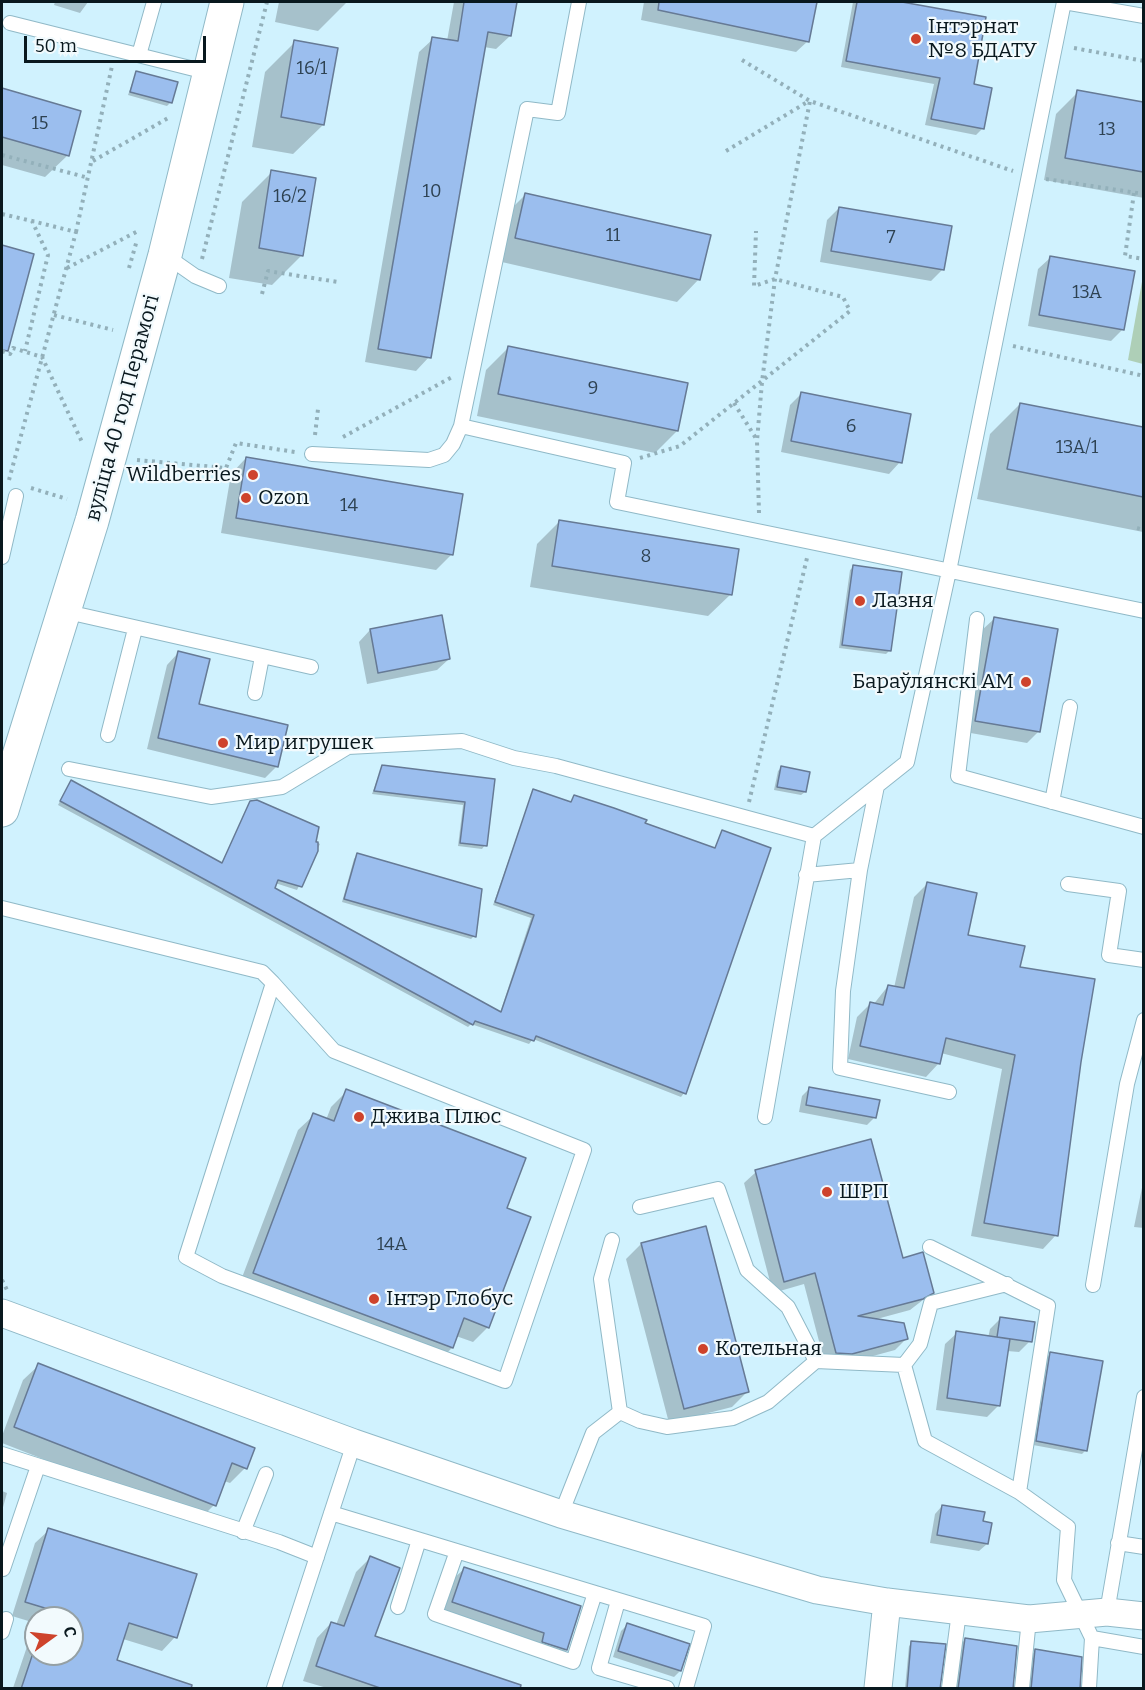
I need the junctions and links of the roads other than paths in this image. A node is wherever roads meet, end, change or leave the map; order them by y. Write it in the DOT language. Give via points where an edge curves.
graph roads {
  1 [pos="154,2"];
  2 [pos="227,2"];
  3 [pos="579,2"];
  4 [pos="1143,16"];
  5 [pos="10,23"];
  6 [pos="139,56"];
  7 [pos="210,73"];
  8 [pos="165,255"];
  9 [pos="219,286"];
  10 [pos="461,426"];
  11 [pos="312,454"];
  12 [pos="17,490"];
  13 [pos="2,557"];
  14 [pos="949,571"];
  15 [pos="63,611"];
  16 [pos="1143,611"];
  17 [pos="977,619"];
  18 [pos="135,629"];
  19 [pos="262,657"];
  20 [pos="311,667"];
  21 [pos="255,693"];
  22 [pos="1070,707"];
  23 [pos="108,735"];
  24 [pos="69,769"];
  25 [pos="877,786"];
  26 [pos="1052,802"];
  27 [pos="2,810"];
  28 [pos="1143,827"];
  29 [pos="814,836"];
  30 [pos="860,870"];
  31 [pos="806,875"];
  32 [pos="1068,884"];
  33 [pos="2,908"];
  34 [pos="1143,960"];
  35 [pos="273,983"];
  36 [pos="1143,1020"];
  37 [pos="949,1092"];
  38 [pos="765,1117"];
  39 [pos="640,1207"];
  40 [pos="612,1240"];
  41 [pos="930,1246"];
  42 [pos="1007,1284"];
  43 [pos="1093,1285"];
  44 [pos="2,1312"];
  45 [pos="816,1361"];
  46 [pos="904,1365"];
  47 [pos="1143,1397"];
  48 [pos="620,1412"];
  49 [pos="354,1443"];
  50 [pos="2,1454"];
  51 [pos="38,1466"];
  52 [pos="266,1474"];
  53 [pos="1019,1492"];
  54 [pos="331,1513"];
  55 [pos="561,1514"];
  56 [pos="243,1532"];
  57 [pos="419,1540"];
  58 [pos="1118,1544"];
  59 [pos="1143,1547"];
  60 [pos="457,1551"];
  61 [pos="317,1557"];
  62 [pos="3,1569"];
  63 [pos="595,1593"];
  64 [pos="618,1600"];
  65 [pos="887,1602"];
  66 [pos="398,1608"];
  67 [pos="959,1612"];
  68 [pos="1107,1612"];
  69 [pos="1079,1614"];
  70 [pos="1143,1616"];
  71 [pos="1029,1619"];
  72 [pos="1092,1638"];
  73 [pos="1143,1647"];
  74 [pos="274,1689"];
  75 [pos="667,1689"];
  76 [pos="686,1689"];
  77 [pos="878,1689"];
  78 [pos="949,1689"];
  79 [pos="1022,1689"];
  80 [pos="1089,1689"];
  1 -- 6 [label="lane"];
  2 -- 7 [label="street, вуліца 40 год Перамогі"];
  3 -- 10 [label="lane" via="558,113 527,109"];
  4 -- 14 [label="lane" via="1064,2"];
  5 -- 6 [label="lane"];
  6 -- 7 [label="lane"];
  7 -- 8 [label="street, вуліца 40 год Перамогі"];
  8 -- 9 [label="lane" via="195,276"];
  8 -- 15 [label="street, вуліца 40 год Перамогі"];
  10 -- 11 [label="lane" via="444,455 429,460"];
  10 -- 14 [label="lane" via="624,463 617,502"];
  12 -- 13 [label="lane"];
  14 -- 16 [label="lane"];
  14 -- 25 [label="lane" via="907,762"];
  15 -- 18 [label="lane"];
  15 -- 27 [label="street, вуліца 40 год Перамогі"];
  17 -- 26 [label="lane" via="958,776"];
  18 -- 19 [label="lane"];
  18 -- 23 [label="lane"];
  19 -- 20 [label="lane"];
  19 -- 21 [label="lane"];
  22 -- 26 [label="lane"];
  24 -- 29 [label="lane" via="211,797 282,787 348,747 462,741"];
  25 -- 29 [label="lane"];
  25 -- 30 [label="lane"];
  26 -- 28 [label="lane"];
  29 -- 31 [label="lane"];
  30 -- 31 [label="lane"];
  30 -- 37 [label="lane" via="843,991 840,1068"];
  31 -- 38 [label="lane"];
  32 -- 34 [label="lane" via="1119,891 1109,955"];
  33 -- 35 [label="lane" via="262,972"];
  35 -- 35 [label="lane" via="334,1051 584,1150 505,1382 222,1276 186,1257"];
  36 -- 43 [label="lane" via="1127,1084"];
  39 -- 45 [label="lane" via="718,1189 747,1270 788,1307"];
  40 -- 48 [label="lane" via="601,1279"];
  41 -- 42 [label="lane"];
  42 -- 46 [label="lane" via="931,1303 920,1344"];
  42 -- 53 [label="lane" via="1048,1306"];
  44 -- 49 [label="street"];
  45 -- 46 [label="lane"];
  45 -- 48 [label="lane" via="768,1402 733,1418 667,1427"];
  46 -- 53 [label="lane" via="926,1441"];
  47 -- 58 [label="lane"];
  48 -- 55 [label="lane" via="593,1433"];
  49 -- 54 [label="lane"];
  49 -- 55 [label="street"];
  50 -- 51 [label="lane"];
  51 -- 56 [label="lane"];
  51 -- 62 [label="lane"];
  52 -- 56 [label="lane"];
  53 -- 69 [label="lane" via="1068,1527 1064,1580"];
  54 -- 57 [label="lane"];
  54 -- 61 [label="lane"];
  55 -- 65 [label="street" via="817,1590"];
  56 -- 61 [label="lane"];
  57 -- 60 [label="lane"];
  57 -- 66 [label="lane"];
  58 -- 59 [label="lane"];
  58 -- 68 [label="lane"];
  60 -- 63 [label="lane"];
  60 -- 63 [label="lane" via="435,1614 573,1662"];
  61 -- 74 [label="lane"];
  63 -- 64 [label="lane"];
  64 -- 75 [label="lane" via="599,1668"];
  64 -- 76 [label="lane" via="704,1626"];
  65 -- 67 [label="street"];
  65 -- 77 [label="street"];
  67 -- 71 [label="street"];
  67 -- 78 [label="lane"];
  68 -- 69 [label="street"];
  68 -- 70 [label="street"];
  69 -- 71 [label="street"];
  69 -- 72 [label="lane"];
  71 -- 79 [label="lane"];
  72 -- 73 [label="lane"];
  72 -- 80 [label="lane"];
}
